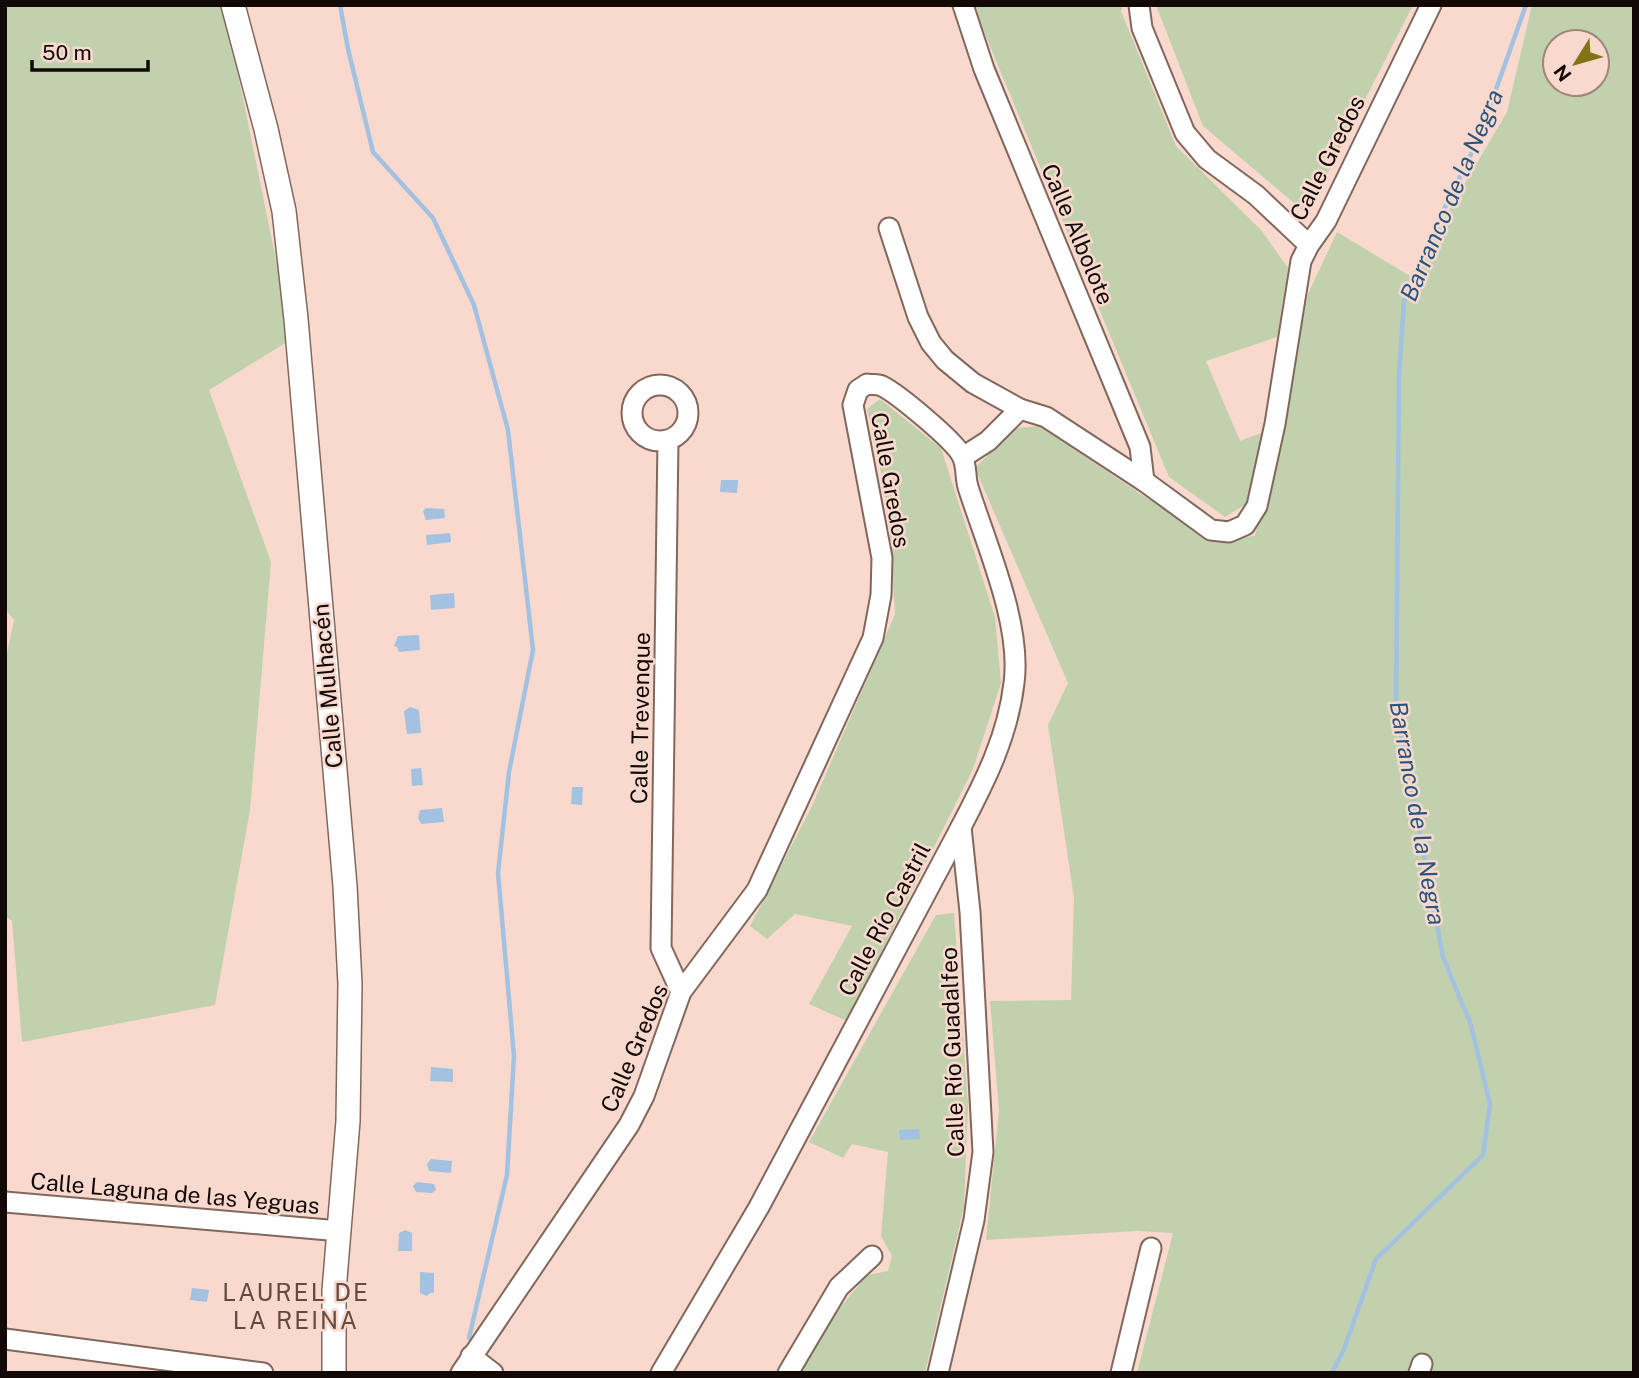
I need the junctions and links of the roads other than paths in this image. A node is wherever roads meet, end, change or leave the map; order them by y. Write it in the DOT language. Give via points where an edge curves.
graph roads {
  1 [pos="233,5"];
  2 [pos="963,5"];
  3 [pos="1139,5"];
  4 [pos="1431,5"];
  5 [pos="889,228"];
  6 [pos="1309,245"];
  7 [pos="1020,409"];
  8 [pos="668,440"];
  9 [pos="963,457"];
  10 [pos="1144,481"];
  11 [pos="961,827"];
  12 [pos="930,885"];
  13 [pos="967,892"];
  14 [pos="681,992"];
  15 [pos="5,1202"];
  16 [pos="340,1231"];
  17 [pos="1152,1248"];
  18 [pos="872,1256"];
  19 [pos="5,1339"];
  20 [pos="471,1356"];
  21 [pos="263,1373"];
  22 [pos="334,1373"];
  23 [pos="461,1373"];
  24 [pos="493,1373"];
  25 [pos="661,1373"];
  26 [pos="788,1373"];
  27 [pos="938,1373"];
  28 [pos="1121,1373"];
  1 -- 16 [label="street, Calle Mulhacén" via="284,211 296,318 349,972 348,1121"];
  2 -- 10 [label="street, Calle Albolote" via="984,69 1140,446"];
  3 -- 6 [label="street" via="1142,29 1185,133 1207,159 1256,195"];
  4 -- 6 [label="street, Calle Gredos" via="1326,221"];
  5 -- 7 [label="street, Calle Gredos" via="931,343 973,383"];
  6 -- 10 [label="street, Calle Gredos" via="1301,261 1257,506 1245,525 1229,532 1212,530"];
  7 -- 9 [label="street" via="988,441"];
  7 -- 10 [label="street, Calle Gredos" via="1046,416"];
  8 -- 14 [label="street, Calle Trevenque" via="661,948"];
  9 -- 11 [label="street, Calle Río Castril" via="966,482 1005,601 1015,681 991,768"];
  9 -- 14 [label="street, Calle Gredos" via="948,437 881,386 867,384 858,390 853,405 882,558 873,638 757,890"];
  11 -- 12 [label="street, Calle Río Castril"];
  11 -- 13 [label="street, Calle Río Guadalfeo"];
  12 -- 13 [label="street" via="942,878"];
  12 -- 25 [label="street, Calle Río Castril" via="759,1207"];
  13 -- 27 [label="street, Calle Río Guadalfeo" via="983,1152 974,1220"];
  14 -- 20 [label="street, Calle Gredos" via="629,1125"];
  15 -- 16 [label="street, Calle Laguna de las Yeguas"];
  16 -- 22 [label="street, Calle Mulhacén"];
  17 -- 28 [label="street"];
  18 -- 26 [label="street" via="839,1287"];
  19 -- 21 [label="street"];
  20 -- 23 [label="street, Calle Gredos"];
  20 -- 24 [label="street"];
}
